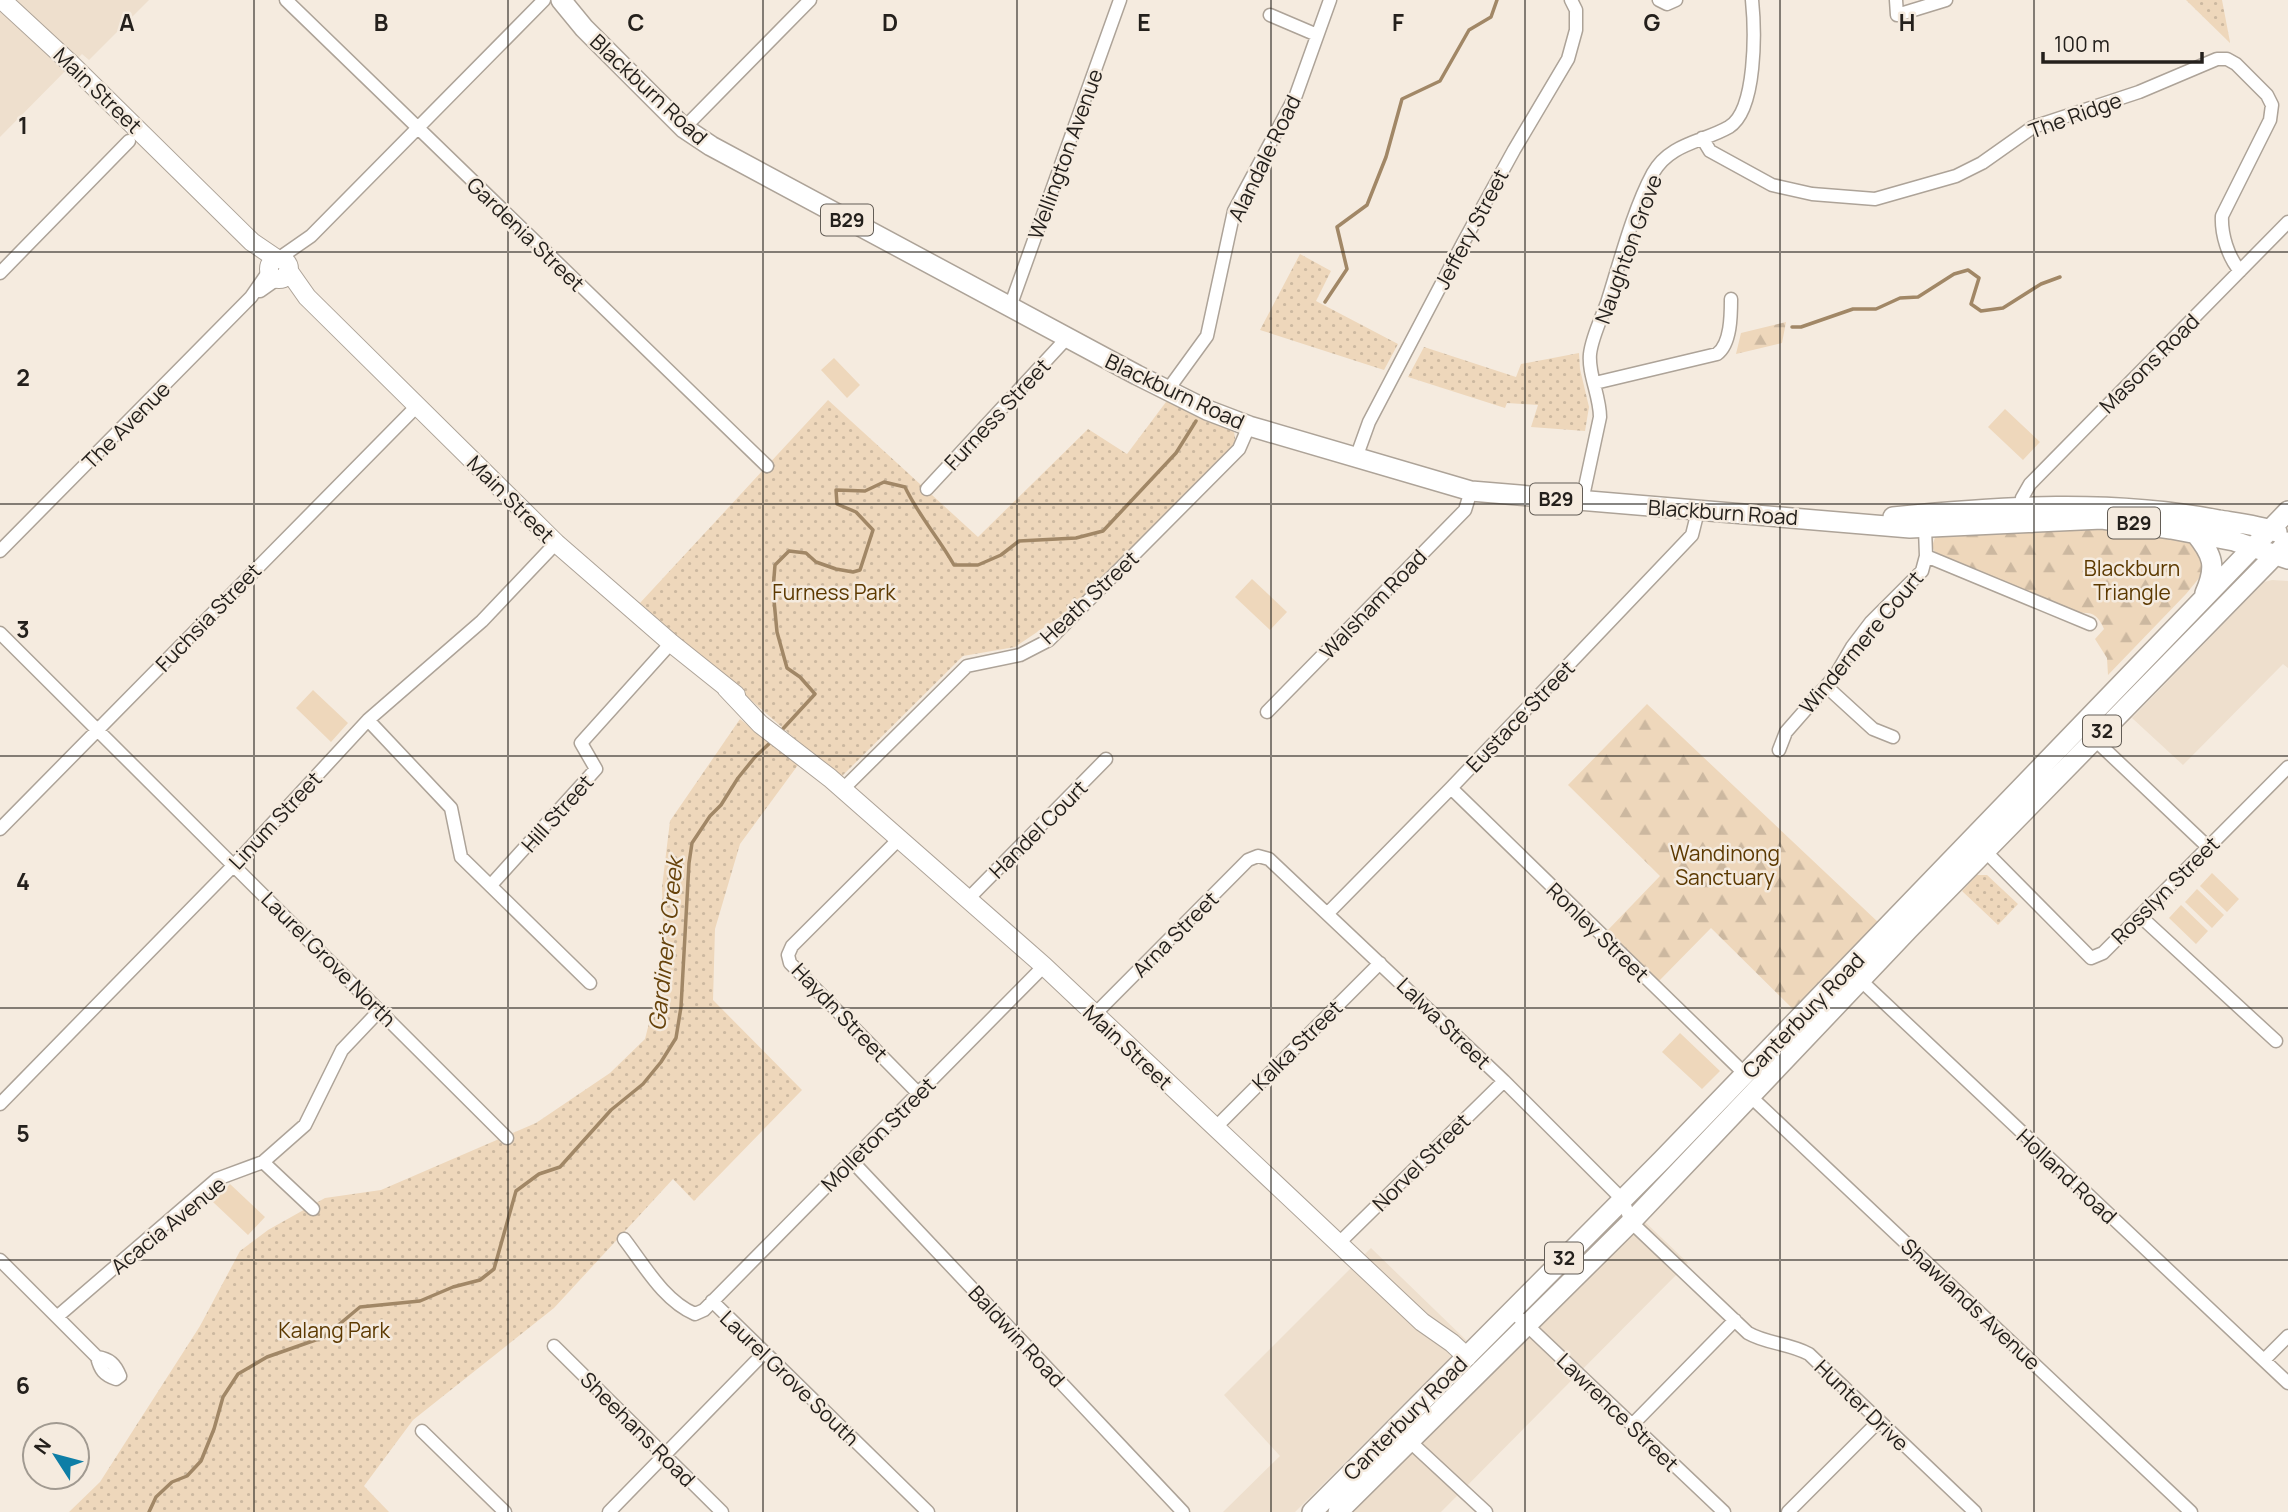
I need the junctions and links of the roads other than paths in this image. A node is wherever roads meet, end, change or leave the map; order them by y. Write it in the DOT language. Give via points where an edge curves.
graph roads {
  1 [pos="2,0"];
  2 [pos="286,0"];
  3 [pos="546,0"];
  4 [pos="561,0"];
  5 [pos="810,0"];
  6 [pos="1121,0"];
  7 [pos="1330,0"];
  8 [pos="1571,0"];
  9 [pos="1659,0"];
  10 [pos="1676,0"];
  11 [pos="1752,0"];
  12 [pos="1896,0"];
  13 [pos="1946,0"];
  14 [pos="1270,15"];
  15 [pos="584,29"];
  16 [pos="1317,35"];
  17 [pos="684,128"];
  18 [pos="416,129"];
  19 [pos="134,136"];
  20 [pos="1702,138"];
  21 [pos="2288,222"];
  22 [pos="278,269"];
  23 [pos="2240,271"];
  24 [pos="0,273"];
  25 [pos="1731,299"];
  26 [pos="1010,307"];
  27 [pos="1066,339"];
  28 [pos="1595,383"];
  29 [pos="1167,391"];
  30 [pos="417,406"];
  31 [pos="1249,426"];
  32 [pos="1356,458"];
  33 [pos="767,466"];
  34 [pos="927,489"];
  35 [pos="1471,491"];
  36 [pos="1582,501"];
  37 [pos="2288,510"];
  38 [pos="1699,511"];
  39 [pos="1952,512"];
  40 [pos="2021,515"];
  41 [pos="1925,521"];
  42 [pos="1982,525"];
  43 [pos="2195,533"];
  44 [pos="556,543"];
  45 [pos="2282,544"];
  46 [pos="2253,546"];
  47 [pos="0,551"];
  48 [pos="1927,556"];
  49 [pos="2288,571"];
  50 [pos="2247,581"];
  51 [pos="2203,597"];
  52 [pos="2090,624"];
  53 [pos="0,633"];
  54 [pos="671,643"];
  55 [pos="1827,687"];
  56 [pos="1268,712"];
  57 [pos="368,720"];
  58 [pos="97,730"];
  59 [pos="1893,737"];
  60 [pos="2094,739"];
  61 [pos="1779,750"];
  62 [pos="1106,760"];
  63 [pos="2288,767"];
  64 [pos="836,784"];
  65 [pos="1451,788"];
  66 [pos="0,829"];
  67 [pos="899,839"];
  68 [pos="2208,847"];
  69 [pos="1975,853"];
  70 [pos="1258,856"];
  71 [pos="234,865"];
  72 [pos="491,885"];
  73 [pos="969,898"];
  74 [pos="1328,913"];
  75 [pos="2140,916"];
  76 [pos="1380,962"];
  77 [pos="1044,966"];
  78 [pos="1854,975"];
  79 [pos="590,983"];
  80 [pos="380,1010"];
  81 [pos="1094,1015"];
  82 [pos="2276,1041"];
  83 [pos="1504,1081"];
  84 [pos="1752,1086"];
  85 [pos="918,1093"];
  86 [pos="0,1104"];
  87 [pos="1215,1128"];
  88 [pos="507,1138"];
  89 [pos="851,1160"];
  90 [pos="263,1162"];
  91 [pos="1623,1200"];
  92 [pos="313,1209"];
  93 [pos="1631,1222"];
  94 [pos="624,1239"];
  95 [pos="1338,1244"];
  96 [pos="0,1260"];
  97 [pos="712,1301"];
  98 [pos="58,1316"];
  99 [pos="1519,1318"];
  100 [pos="1735,1320"];
  101 [pos="2288,1336"];
  102 [pos="554,1346"];
  103 [pos="764,1353"];
  104 [pos="97,1357"];
  105 [pos="2264,1360"];
  106 [pos="1467,1365"];
  107 [pos="2288,1383"];
  108 [pos="1879,1421"];
  109 [pos="1632,1425"];
  110 [pos="422,1430"];
  111 [pos="1403,1434"];
  112 [pos="664,1455"];
  113 [pos="505,1512"];
  114 [pos="609,1512"];
  115 [pos="722,1512"];
  116 [pos="928,1512"];
  117 [pos="1183,1512"];
  118 [pos="1312,1512"];
  119 [pos="1338,1512"];
  120 [pos="1486,1512"];
  121 [pos="1724,1512"];
  122 [pos="1788,1512"];
  123 [pos="1975,1512"];
  124 [pos="2191,1512"];
  1 -- 19 [label="street, Main Street"];
  2 -- 18 [label="street, Gardenia Street"];
  3 -- 15 [label="main road, Blackburn Road / B29"];
  3 -- 18 [label="street, The Avenue"];
  4 -- 15 [label="main road, Blackburn Road / B29"];
  5 -- 17 [label="street"];
  6 -- 26 [label="street, Wellington Avenue"];
  7 -- 16 [label="street, Alandale Road"];
  8 -- 32 [label="street, Jeffery Street" via="1576,30 1568,59 1463,243 1369,422"];
  9 -- 10 [label="street" via="1667,4"];
  11 -- 20 [label="street, Naughton Grove" via="1752,56 1744,108 1731,126"];
  12 -- 13 [label="street" via="1897,15"];
  14 -- 16 [label="street"];
  15 -- 17 [label="main road, Blackburn Road / B29"];
  16 -- 29 [label="street, Alandale Road" via="1296,95 1234,211 1207,336"];
  17 -- 26 [label="main road, Blackburn Road / B29"];
  18 -- 22 [label="street, The Avenue"];
  18 -- 33 [label="street, Gardenia Street"];
  19 -- 22 [label="street, Main Street"];
  19 -- 24 [label="street"];
  20 -- 23 [label="street, The Ridge" via="1710,151 1772,185 1812,194 1885,198 1969,170 2033,127 2140,92 2213,60 2227,59 2267,95 2273,110 2222,216 2231,257"];
  20 -- 28 [label="street, Naughton Grove" via="1683,145 1654,172 1592,345"];
  21 -- 23 [label="street, Masons Road"];
  22 -- 30 [label="street, Main Street"];
  22 -- 47 [label="street, The Avenue"];
  23 -- 40 [label="street, Masons Road" via="2030,484 2022,498"];
  25 -- 28 [label="street" via="1726,343 1717,354"];
  26 -- 27 [label="main road, Blackburn Road / B29"];
  27 -- 29 [label="main road, Blackburn Road / B29"];
  27 -- 34 [label="street, Furness Street"];
  28 -- 36 [label="street, Naughton Grove" via="1600,416"];
  29 -- 31 [label="main road, Blackburn Road / B29"];
  30 -- 44 [label="street, Main Street"];
  30 -- 58 [label="street, Fuchsia Street"];
  31 -- 32 [label="main road, Blackburn Road / B29"];
  31 -- 64 [label="street, Heath Street" via="1240,449 1049,640 1020,655 967,666"];
  32 -- 35 [label="main road, Blackburn Road / B29"];
  35 -- 36 [label="main road, Blackburn Road / B29"];
  35 -- 56 [label="street, Walsham Road" via="1465,510"];
  36 -- 38 [label="main road, Blackburn Road / B29"];
  37 -- 45 [label="main road, Canterbury Road / 32"];
  38 -- 41 [label="main road, Blackburn Road / B29" via="1854,522"];
  38 -- 65 [label="street, Eustace Street" via="1692,535"];
  39 -- 40 [label="main road, Blackburn Road / B29"];
  39 -- 41 [label="main road, Blackburn Road / B29"];
  39 -- 42 [label="main road"];
  40 -- 42 [label="main road, Blackburn Road / B29"];
  40 -- 43 [label="main road, Blackburn Road / B29" via="2102,519"];
  40 -- 45 [label="main road, Blackburn Road / B29" via="2092,505 2135,507 2200,516"];
  41 -- 42 [label="main road, Blackburn Road / B29"];
  41 -- 48 [label="street, Windermere Court"];
  43 -- 46 [label="main road, Blackburn Road / B29"];
  43 -- 51 [label="main road" via="2212,562"];
  44 -- 54 [label="street, Main Street"];
  44 -- 57 [label="street, Linum Street" via="482,621"];
  45 -- 46 [label="main road, Blackburn Road / B29"];
  45 -- 50 [label="main road, Canterbury Road / 32"];
  46 -- 51 [label="main road, Canterbury Road / 32"];
  48 -- 52 [label="street"];
  48 -- 55 [label="street, Windermere Court" via="1922,571 1871,622"];
  49 -- 50 [label="main road"];
  50 -- 60 [label="main road, Canterbury Road / 32"];
  51 -- 69 [label="main road, Canterbury Road / 32"];
  53 -- 58 [label="street, Laurel Grove North"];
  54 -- 64 [label="street, Main Street"];
  54 -- 72 [label="street, Hill Street" via="581,743 596,769"];
  55 -- 59 [label="street" via="1873,729"];
  55 -- 61 [label="street, Windermere Court" via="1792,723"];
  57 -- 71 [label="street, Linum Street"];
  57 -- 72 [label="street" via="451,808 461,857"];
  58 -- 66 [label="street, Fuchsia Street"];
  58 -- 71 [label="street, Laurel Grove North"];
  60 -- 68 [label="street"];
  60 -- 69 [label="main road, Canterbury Road / 32"];
  62 -- 73 [label="street, Handel Court"];
  63 -- 68 [label="street, Rosslyn Street"];
  64 -- 67 [label="street, Main Street"];
  65 -- 74 [label="street, Eustace Street"];
  65 -- 84 [label="street, Ronley Street"];
  67 -- 73 [label="street, Main Street"];
  67 -- 85 [label="street, Haydn Street" via="788,955"];
  68 -- 75 [label="street, Rosslyn Street"];
  69 -- 75 [label="street, Rosslyn Street" via="2010,879 2091,958 2103,953"];
  69 -- 78 [label="main road, Canterbury Road / 32"];
  70 -- 74 [label="street, Lalwa Street" via="1269,859"];
  70 -- 81 [label="street, Arna Street" via="1248,860"];
  71 -- 80 [label="street, Laurel Grove North"];
  71 -- 86 [label="street, Linum Street"];
  72 -- 79 [label="street"];
  73 -- 77 [label="street, Main Street"];
  74 -- 76 [label="street, Lalwa Street"];
  75 -- 82 [label="street"];
  76 -- 83 [label="street, Lalwa Street"];
  76 -- 87 [label="street, Kalka Street"];
  77 -- 81 [label="street, Main Street"];
  77 -- 85 [label="street, Molleton Street"];
  78 -- 84 [label="main road, Canterbury Road / 32"];
  78 -- 105 [label="street, Holland Road"];
  80 -- 88 [label="street, Laurel Grove North"];
  80 -- 90 [label="street, Acacia Avenue" via="342,1050 305,1125"];
  81 -- 87 [label="street, Main Street"];
  83 -- 91 [label="street, Lalwa Street"];
  83 -- 95 [label="street, Norvel Street"];
  84 -- 91 [label="main road, Canterbury Road / 32"];
  84 -- 93 [label="main road, Canterbury Road / 32"];
  84 -- 124 [label="street, Shawlands Avenue"];
  85 -- 89 [label="street, Molleton Street"];
  87 -- 95 [label="street, Main Street"];
  89 -- 97 [label="street, Molleton Street"];
  89 -- 117 [label="street, Baldwin Road"];
  90 -- 92 [label="street"];
  90 -- 98 [label="street, Acacia Avenue" via="217,1179"];
  91 -- 93 [label="street, Hunter Drive"];
  91 -- 99 [label="main road, Canterbury Road / 32"];
  93 -- 99 [label="main road, Canterbury Road / 32"];
  93 -- 100 [label="street, Hunter Drive"];
  94 -- 97 [label="street, Laurel Grove South" via="684,1310 695,1314"];
  95 -- 106 [label="street, Main Street" via="1422,1322 1452,1343"];
  96 -- 98 [label="street"];
  97 -- 103 [label="street, Laurel Grove South"];
  98 -- 104 [label="street"];
  99 -- 106 [label="main road, Canterbury Road / 32"];
  99 -- 109 [label="street, Lawrence Street"];
  100 -- 108 [label="street, Hunter Drive" via="1761,1340 1809,1354"];
  100 -- 109 [label="street"];
  101 -- 105 [label="street"];
  102 -- 112 [label="street, Sheehans Road"];
  103 -- 112 [label="street"];
  103 -- 116 [label="street, Laurel Grove South"];
  105 -- 107 [label="street, Holland Road"];
  106 -- 111 [label="main road, Canterbury Road / 32"];
  108 -- 122 [label="street"];
  108 -- 123 [label="street, Hunter Drive"];
  109 -- 121 [label="street, Lawrence Street"];
  110 -- 113 [label="street"];
  111 -- 118 [label="main road, Canterbury Road / 32"];
  111 -- 119 [label="main road, Canterbury Road / 32"];
  111 -- 120 [label="street"];
  112 -- 114 [label="street"];
  112 -- 115 [label="street, Sheehans Road"];
}
